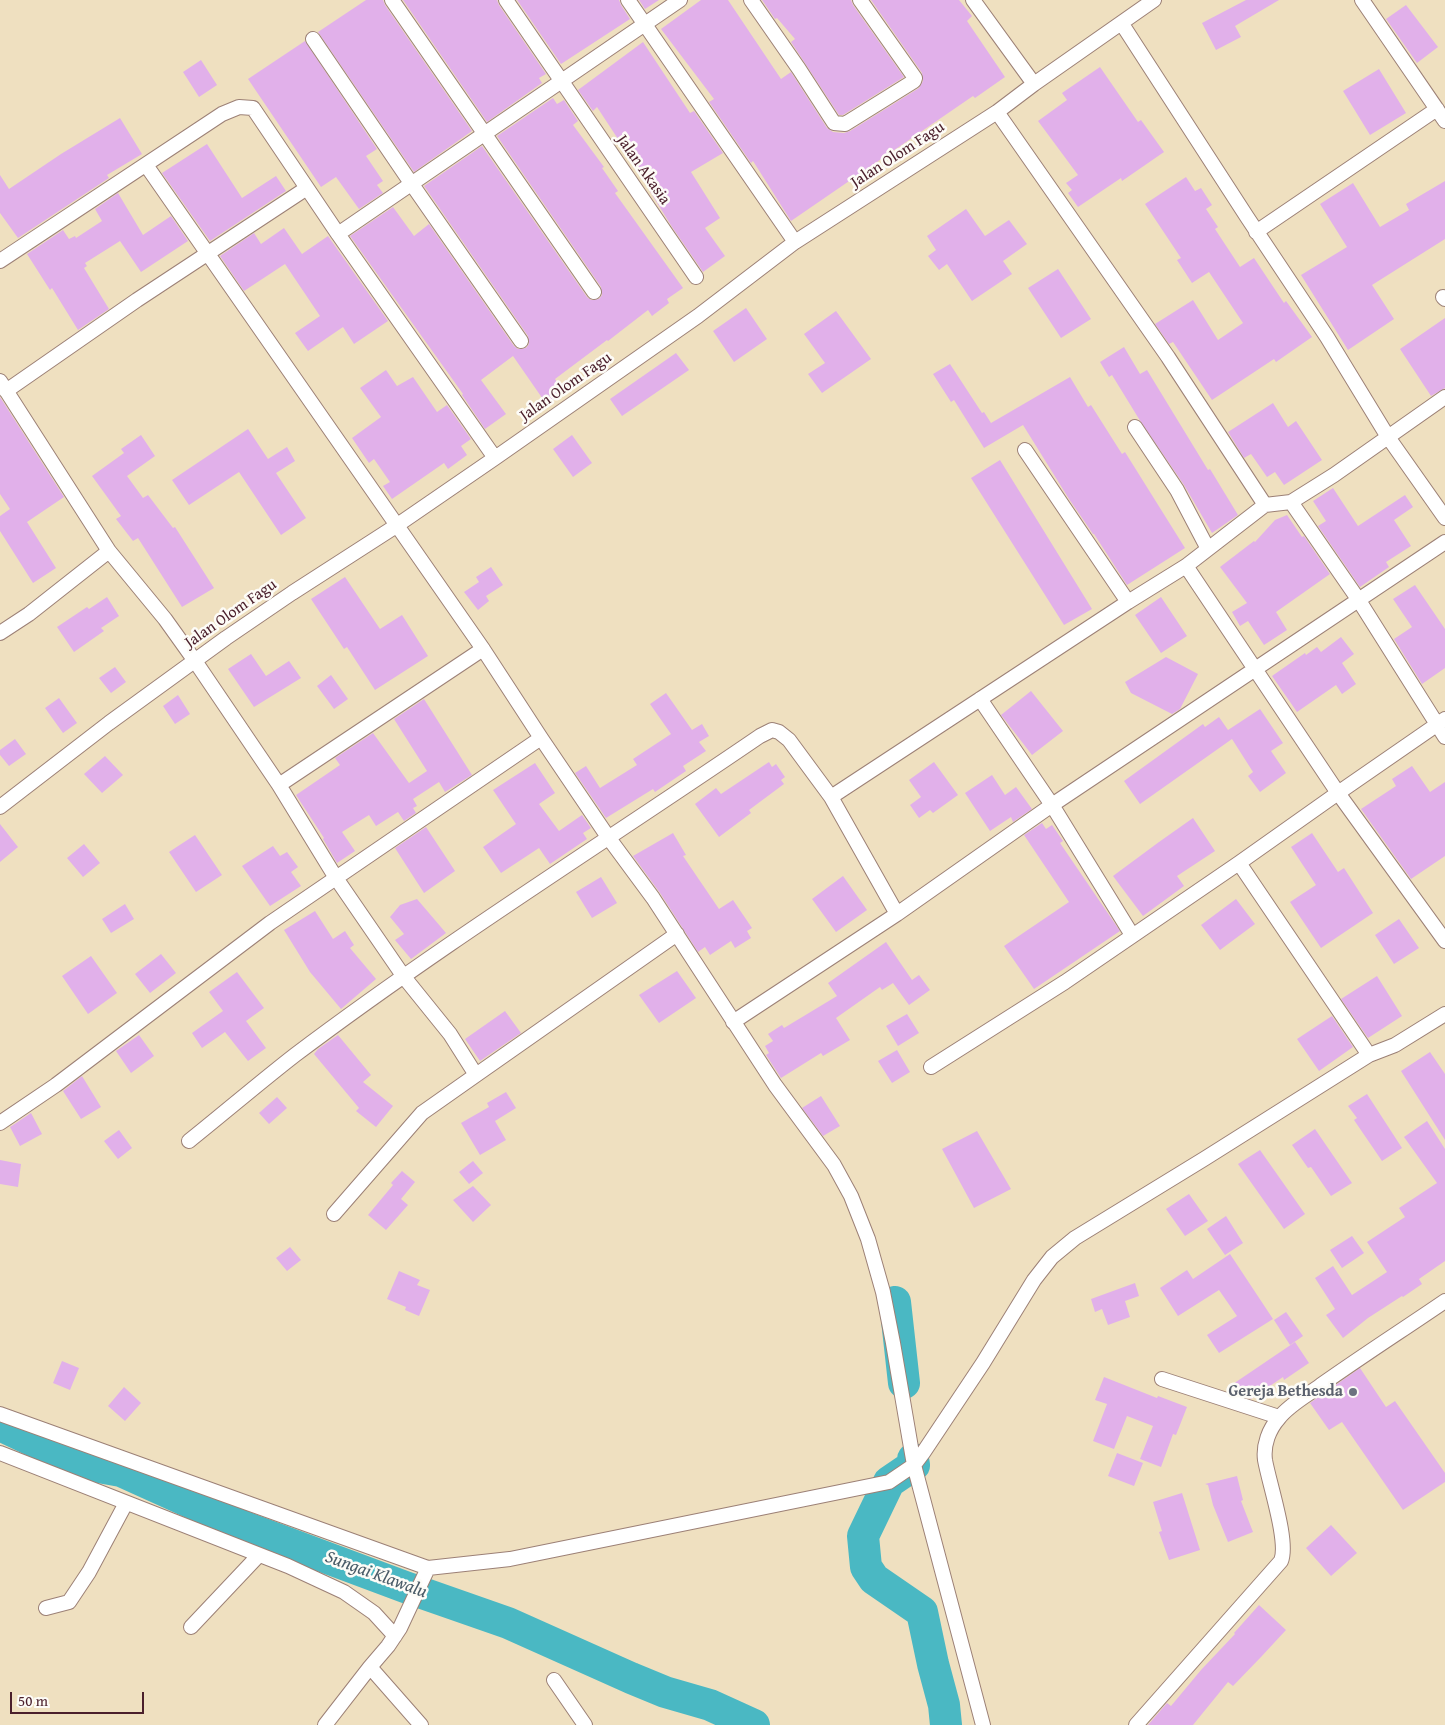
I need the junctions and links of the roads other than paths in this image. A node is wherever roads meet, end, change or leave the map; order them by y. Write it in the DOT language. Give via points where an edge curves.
graph roads {
  1 [pos="392,0"];
  2 [pos="506,0"];
  3 [pos="628,0"];
  4 [pos="680,0"];
  5 [pos="751,0"];
  6 [pos="860,0"];
  7 [pos="972,0"];
  8 [pos="1154,0"];
  9 [pos="1362,0"];
  10 [pos="1122,24"];
  11 [pos="645,25"];
  12 [pos="313,39"];
  13 [pos="561,82"];
  14 [pos="1034,84"];
  15 [pos="997,112"];
  16 [pos="1441,115"];
  17 [pos="485,133"];
  18 [pos="146,164"];
  19 [pos="411,183"];
  20 [pos="307,188"];
  21 [pos="1256,232"];
  22 [pos="338,234"];
  23 [pos="795,242"];
  24 [pos="207,253"];
  25 [pos="0,261"];
  26 [pos="696,277"];
  27 [pos="594,292"];
  28 [pos="521,341"];
  29 [pos="3,386"];
  30 [pos="1445,397"];
  31 [pos="1135,427"];
  32 [pos="1388,437"];
  33 [pos="1025,450"];
  34 [pos="495,458"];
  35 [pos="1291,502"];
  36 [pos="1265,505"];
  37 [pos="1445,518"];
  38 [pos="396,526"];
  39 [pos="1445,542"];
  40 [pos="1208,550"];
  41 [pos="110,551"];
  42 [pos="1186,566"];
  43 [pos="1358,599"];
  44 [pos="1128,602"];
  45 [pos="0,634"];
  46 [pos="483,649"];
  47 [pos="195,661"];
  48 [pos="1255,669"];
  49 [pos="980,699"];
  50 [pos="1441,722"];
  51 [pos="1445,737"];
  52 [pos="541,738"];
  53 [pos="279,785"];
  54 [pos="1338,793"];
  55 [pos="831,797"];
  56 [pos="1052,805"];
  57 [pos="0,807"];
  58 [pos="608,836"];
  59 [pos="1239,863"];
  60 [pos="336,878"];
  61 [pos="897,914"];
  62 [pos="677,934"];
  63 [pos="1132,935"];
  64 [pos="1445,941"];
  65 [pos="404,977"];
  66 [pos="1445,1014"];
  67 [pos="733,1022"];
  68 [pos="1368,1055"];
  69 [pos="931,1067"];
  70 [pos="476,1075"];
  71 [pos="0,1123"];
  72 [pos="189,1141"];
  73 [pos="334,1214"];
  74 [pos="1445,1301"];
  75 [pos="1162,1379"];
  76 [pos="0,1414"];
  77 [pos="1279,1417"];
  78 [pos="0,1453"];
  79 [pos="914,1465"];
  80 [pos="126,1504"];
  81 [pos="259,1555"];
  82 [pos="428,1568"];
  83 [pos="46,1608"];
  84 [pos="191,1627"];
  85 [pos="395,1636"];
  86 [pos="370,1667"];
  87 [pos="554,1680"];
  88 [pos="325,1725"];
  89 [pos="421,1725"];
  90 [pos="585,1725"];
  91 [pos="983,1725"];
  92 [pos="1136,1725"];
  1 -- 17 [label="street"];
  2 -- 13 [label="street, Jalan Akasia"];
  3 -- 11 [label="street"];
  4 -- 11 [label="street"];
  5 -- 6 [label="street" via="834,124 839,125 915,79"];
  7 -- 14 [label="street"];
  8 -- 10 [label="street, Jalan Olom Fagu"];
  9 -- 16 [label="street"];
  10 -- 14 [label="street, Jalan Olom Fagu"];
  10 -- 21 [label="street"];
  11 -- 13 [label="street"];
  11 -- 23 [label="street"];
  12 -- 19 [label="street"];
  13 -- 17 [label="street"];
  13 -- 26 [label="street, Jalan Akasia"];
  14 -- 15 [label="street, Jalan Olom Fagu"];
  15 -- 23 [label="street, Jalan Olom Fagu"];
  15 -- 36 [label="street" via="1168,357"];
  16 -- 21 [label="street"];
  17 -- 19 [label="street"];
  17 -- 27 [label="street"];
  18 -- 20 [label="street" via="222,114 248,106 253,108"];
  18 -- 24 [label="street"];
  18 -- 25 [label="street"];
  19 -- 22 [label="street"];
  19 -- 28 [label="street"];
  20 -- 22 [label="street"];
  20 -- 24 [label="street"];
  21 -- 32 [label="street" via="1327,337"];
  22 -- 34 [label="street"];
  23 -- 34 [label="street, Jalan Olom Fagu" via="698,316"];
  24 -- 29 [label="street"];
  24 -- 38 [label="street"];
  29 -- 41 [label="street"];
  30 -- 32 [label="street"];
  31 -- 40 [label="street" via="1178,490"];
  32 -- 35 [label="street"];
  32 -- 37 [label="street"];
  33 -- 44 [label="street"];
  34 -- 38 [label="street, Jalan Olom Fagu"];
  35 -- 36 [label="street"];
  35 -- 43 [label="street"];
  36 -- 40 [label="street"];
  38 -- 46 [label="street"];
  38 -- 47 [label="street, Jalan Olom Fagu"];
  39 -- 43 [label="street"];
  40 -- 42 [label="street"];
  41 -- 45 [label="street"];
  41 -- 47 [label="street"];
  42 -- 44 [label="street"];
  42 -- 48 [label="street"];
  43 -- 48 [label="street"];
  43 -- 50 [label="street"];
  44 -- 49 [label="street"];
  46 -- 52 [label="street"];
  46 -- 53 [label="street"];
  47 -- 53 [label="street"];
  47 -- 57 [label="street, Jalan Olom Fagu"];
  48 -- 54 [label="street"];
  48 -- 56 [label="street"];
  49 -- 55 [label="street"];
  49 -- 56 [label="street"];
  50 -- 51 [label="street"];
  50 -- 54 [label="street"];
  52 -- 58 [label="street"];
  52 -- 60 [label="street"];
  53 -- 60 [label="street"];
  54 -- 59 [label="street"];
  54 -- 64 [label="street"];
  55 -- 58 [label="street" via="788,740 772,730"];
  55 -- 61 [label="street"];
  56 -- 61 [label="street"];
  56 -- 63 [label="street"];
  58 -- 62 [label="street"];
  58 -- 65 [label="street"];
  59 -- 63 [label="street"];
  59 -- 68 [label="street"];
  60 -- 65 [label="street"];
  60 -- 71 [label="street" via="270,922 56,1085"];
  61 -- 67 [label="street"];
  62 -- 67 [label="street"];
  62 -- 70 [label="street"];
  63 -- 69 [label="street" via="1065,982"];
  65 -- 70 [label="street" via="450,1034"];
  65 -- 72 [label="street" via="294,1056"];
  66 -- 68 [label="street" via="1395,1045"];
  67 -- 79 [label="street" via="834,1165 851,1196 868,1239 883,1292"];
  68 -- 79 [label="street" via="1075,1238 1052,1258 1034,1280"];
  70 -- 73 [label="street" via="422,1113"];
  74 -- 77 [label="street"];
  75 -- 77 [label="street"];
  76 -- 82 [label="street"];
  77 -- 92 [label="street" via="1266,1442 1265,1459 1281,1533 1281,1561"];
  78 -- 80 [label="street"];
  79 -- 82 [label="street" via="889,1482 510,1559"];
  79 -- 91 [label="street"];
  80 -- 81 [label="street"];
  80 -- 83 [label="street" via="69,1602"];
  81 -- 84 [label="street"];
  81 -- 85 [label="street" via="344,1592 374,1613"];
  82 -- 85 [label="street"];
  85 -- 86 [label="street"];
  86 -- 88 [label="street"];
  86 -- 89 [label="street"];
  87 -- 90 [label="street"];
}
